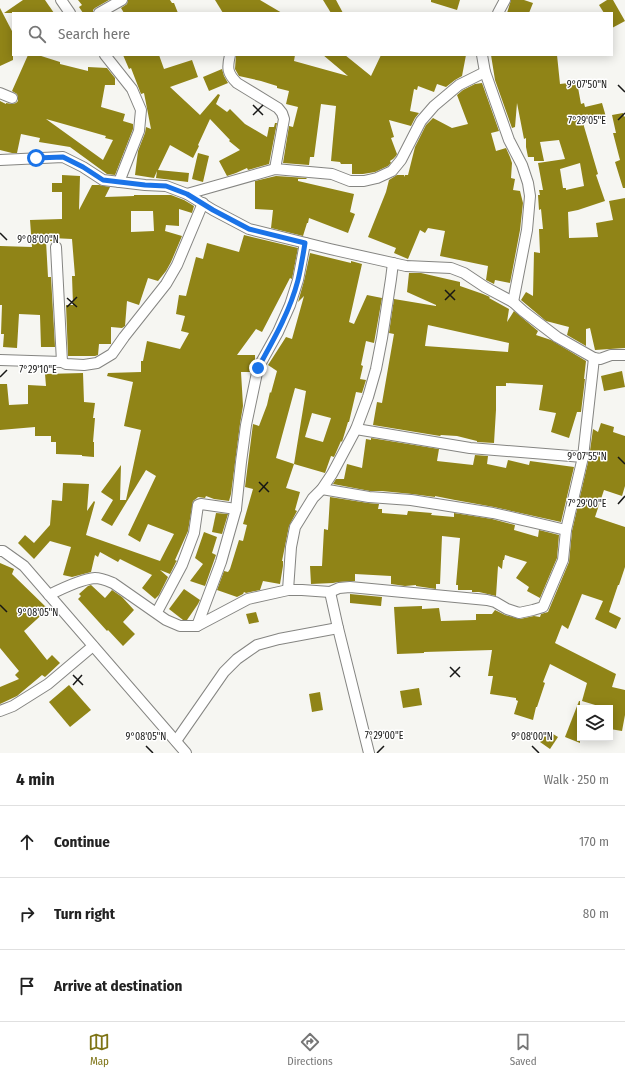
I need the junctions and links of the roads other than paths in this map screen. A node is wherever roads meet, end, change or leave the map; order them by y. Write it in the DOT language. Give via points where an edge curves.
graph roads {
  1 [pos="61,0"];
  2 [pos="122,0"];
  3 [pos="505,0"];
  4 [pos="69,12"];
  5 [pos="101,12"];
  6 [pos="499,12"];
  7 [pos="106,56"];
  8 [pos="112,56"];
  9 [pos="230,56"];
  10 [pos="482,56"];
  11 [pos="485,72"];
  12 [pos="121,76"];
  13 [pos="0,93"];
  14 [pos="12,98"];
  15 [pos="0,160"];
  16 [pos="275,169"];
  17 [pos="119,182"];
  18 [pos="187,194"];
  19 [pos="203,203"];
  20 [pos="305,243"];
  21 [pos="56,247"];
  22 [pos="393,263"];
  23 [pos="513,302"];
  24 [pos="625,355"];
  25 [pos="594,358"];
  26 [pos="0,360"];
  27 [pos="62,362"];
  28 [pos="356,429"];
  29 [pos="582,457"];
  30 [pos="322,489"];
  31 [pos="236,509"];
  32 [pos="566,530"];
  33 [pos="0,551"];
  34 [pos="288,590"];
  35 [pos="330,592"];
  36 [pos="49,595"];
  37 [pos="157,612"];
  38 [pos="197,626"];
  39 [pos="338,628"];
  40 [pos="93,646"];
  41 [pos="0,711"];
  42 [pos="176,741"];
  43 [pos="186,753"];
  44 [pos="369,753"];
  1 -- 4 [label="street"];
  2 -- 5 [label="street"];
  3 -- 6 [label="street"];
  7 -- 12 [label="street"];
  8 -- 12 [label="street"];
  9 -- 16 [label="street" via="227,67 233,78 273,104 282,113 284,119"];
  10 -- 11 [label="street"];
  11 -- 16 [label="street" via="459,85 434,106 421,121 401,160 392,171 377,178 364,182 350,181 332,174"];
  11 -- 23 [label="street" via="509,140 522,165 530,196 527,230"];
  12 -- 17 [label="street" via="132,89 140,110 140,131"];
  13 -- 14 [label="street"];
  15 -- 17 [label="street" via="63,157 103,180"];
  16 -- 18 [label="street"];
  17 -- 18 [label="street" via="166,186"];
  18 -- 19 [label="street"];
  19 -- 20 [label="street" via="249,229"];
  19 -- 27 [label="street" via="177,265 166,284 112,354 97,363 84,365"];
  20 -- 22 [label="street"];
  20 -- 31 [label="street" via="290,305 258,368 246,425"];
  21 -- 27 [label="street"];
  22 -- 23 [label="street" via="451,268"];
  22 -- 28 [label="street" via="376,369"];
  23 -- 25 [label="street" via="557,337"];
  24 -- 25 [label="street"];
  25 -- 29 [label="street"];
  26 -- 27 [label="street"];
  28 -- 29 [label="street" via="470,448"];
  28 -- 30 [label="street"];
  29 -- 32 [label="street"];
  30 -- 32 [label="street" via="493,513"];
  30 -- 34 [label="street" via="313,498 295,527"];
  31 -- 37 [label="street" via="198,505 194,533 182,565"];
  31 -- 38 [label="street" via="221,562"];
  32 -- 35 [label="street" via="562,560 543,607 533,610 518,612 487,600 350,587"];
  33 -- 36 [label="street" via="24,566"];
  34 -- 35 [label="street"];
  34 -- 38 [label="street" via="248,599"];
  35 -- 39 [label="street"];
  36 -- 37 [label="street" via="86,579 96,578 114,583"];
  36 -- 40 [label="street"];
  37 -- 38 [label="street" via="166,620 180,626"];
  39 -- 42 [label="street" via="279,638 257,645 224,672"];
  39 -- 44 [label="street"];
  40 -- 41 [label="street" via="48,684 13,706"];
  40 -- 42 [label="street"];
  42 -- 43 [label="street"];
}
